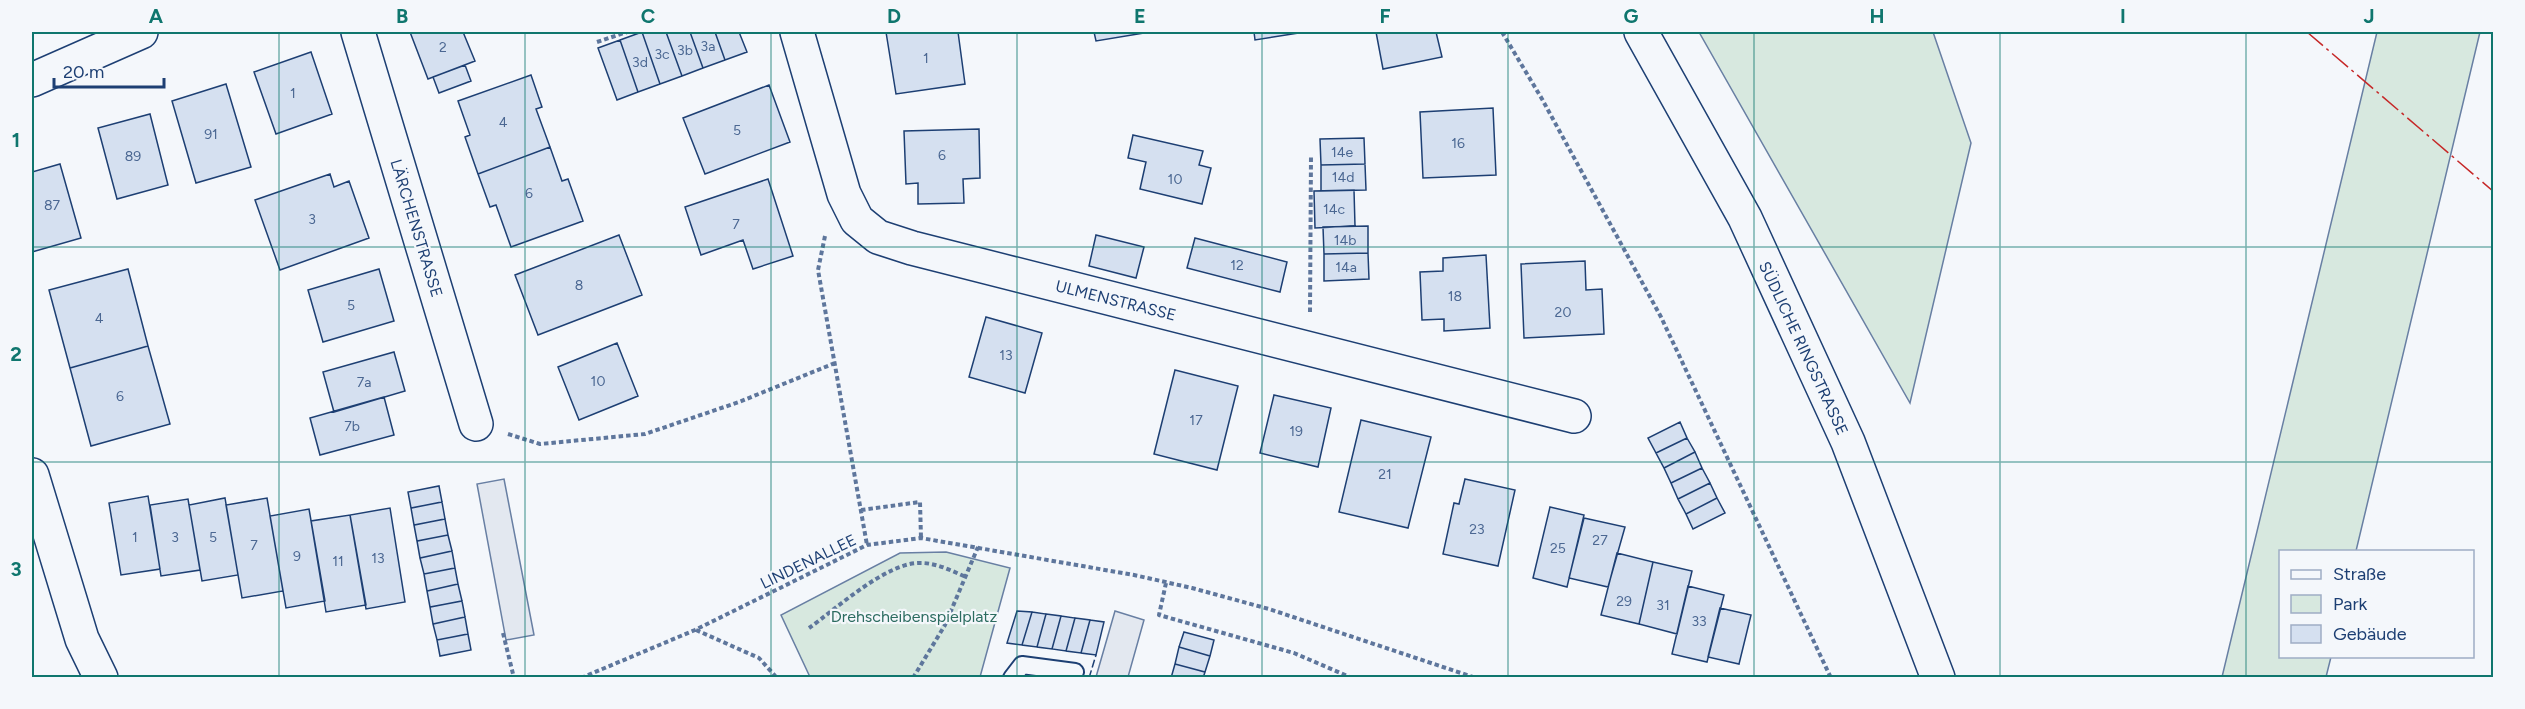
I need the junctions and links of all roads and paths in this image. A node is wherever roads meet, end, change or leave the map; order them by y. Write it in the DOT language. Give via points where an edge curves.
graph roads {
  1 [pos="141,32"];
  2 [pos="358,32"];
  3 [pos="627,32"];
  4 [pos="797,32"];
  5 [pos="1502,32"];
  6 [pos="1641,32"];
  7 [pos="105,39"];
  8 [pos="597,42"];
  9 [pos="32,80"];
  10 [pos="1311,155"];
  11 [pos="844,194"];
  12 [pos="1310,349"];
  13 [pos="835,363"];
  14 [pos="1574,416"];
  15 [pos="476,424"];
  16 [pos="32,475"];
  17 [pos="861,510"];
  18 [pos="921,538"];
  19 [pos="867,545"];
  20 [pos="978,547"];
  21 [pos="966,577"];
  22 [pos="1166,583"];
  23 [pos="809,628"];
  24 [pos="695,630"];
  25 [pos="503,633"];
  26 [pos="1075,672"];
  27 [pos="101,678"];
  28 [pos="514,678"];
  29 [pos="581,678"];
  30 [pos="777,678"];
  31 [pos="913,678"];
  32 [pos="1012,678"];
  33 [pos="1352,678"];
  34 [pos="1476,678"];
  35 [pos="1831,678"];
  36 [pos="1938,678"];
  1 -- 7 [label="street"];
  2 -- 15 [label="street, LÄRCHENSTRASSE"];
  3 -- 8 [label="path"];
  4 -- 11 [label="street, ULMENSTRASSE"];
  5 -- 35 [label="path" via="1660,317"];
  6 -- 36 [label="street, SÜDLICHE RINGSTRASSE" via="1750,228 1848,442"];
  7 -- 9 [label="street"];
  10 -- 12 [label="path"];
  11 -- 12 [label="street, ULMENSTRASSE" via="857,220 878,237"];
  11 -- 13 [label="path" via="825,237 818,270"];
  12 -- 14 [label="street, ULMENSTRASSE"];
  13 -- 15 [label="path" via="645,434 540,444"];
  13 -- 17 [label="path"];
  16 -- 27 [label="street" via="82,639"];
  17 -- 18 [label="path" via="920,502"];
  17 -- 19 [label="path"];
  18 -- 19 [label="path, LINDENALLEE"];
  18 -- 20 [label="path, LINDENALLEE"];
  19 -- 24 [label="path, LINDENALLEE"];
  20 -- 21 [label="path"];
  20 -- 22 [label="path, LINDENALLEE"];
  21 -- 23 [label="path" via="921,562 890,569"];
  21 -- 31 [label="path" via="945,625"];
  22 -- 33 [label="path" via="1159,615 1293,653"];
  22 -- 34 [label="path, LINDENALLEE" via="1269,609"];
  24 -- 29 [label="path, LINDENALLEE"];
  24 -- 30 [label="path" via="759,658"];
  25 -- 28 [label="path"];
  26 -- 32 [label="lane" via="1022,665"];
}
